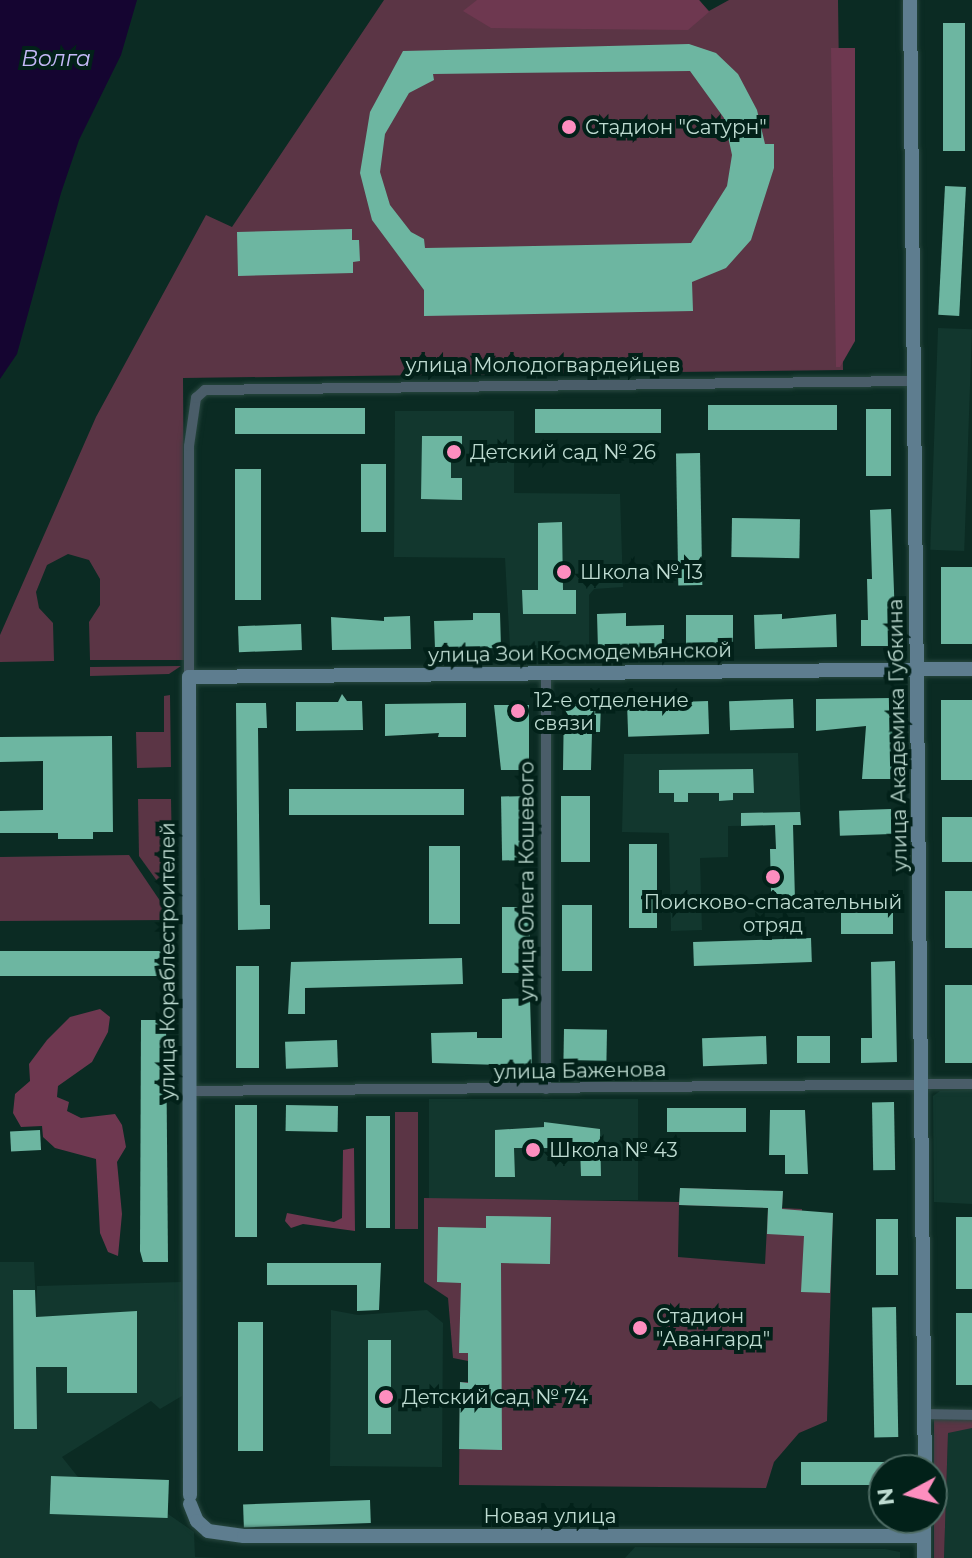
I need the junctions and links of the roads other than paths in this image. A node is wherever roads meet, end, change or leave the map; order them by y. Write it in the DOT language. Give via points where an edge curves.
graph roads {
  1 [pos="910,0"];
  2 [pos="914,381"];
  3 [pos="191,417"];
  4 [pos="916,669"];
  5 [pos="972,669"];
  6 [pos="546,673"];
  7 [pos="189,677"];
  8 [pos="972,1084"];
  9 [pos="921,1085"];
  10 [pos="546,1089"];
  11 [pos="188,1091"];
  12 [pos="924,1414"];
  13 [pos="972,1415"];
  14 [pos="925,1454"];
  15 [pos="190,1500"];
  16 [pos="924,1536"];
  17 [pos="924,1558"];
  1 -- 2 [label="street, улица Академика Губкина"];
  2 -- 3 [label="street, улица Молодогвардейцев" via="222,386 196,398"];
  2 -- 4 [label="street, улица Академика Губкина"];
  3 -- 7 [label="street, улица Кораблестроителей"];
  4 -- 5 [label="street, улица Зои Космодемьянской"];
  4 -- 6 [label="street, улица Зои Космодемьянской"];
  4 -- 9 [label="street, улица Академика Губкина"];
  6 -- 7 [label="street, улица Зои Космодемьянской"];
  6 -- 10 [label="street, улица Олега Кошевого"];
  7 -- 11 [label="street, улица Кораблестроителей"];
  8 -- 9 [label="street, улица Баженова"];
  9 -- 10 [label="street, улица Баженова"];
  9 -- 12 [label="street, улица Академика Губкина"];
  10 -- 11 [label="street, улица Баженова"];
  11 -- 15 [label="street, улица Кораблестроителей"];
  12 -- 13 [label="street"];
  12 -- 14 [label="street, улица Академика Губкина"];
  15 -- 16 [label="street, Новая улица" via="197,1521 208,1531 244,1536"];
  16 -- 17 [label="street"];
}
